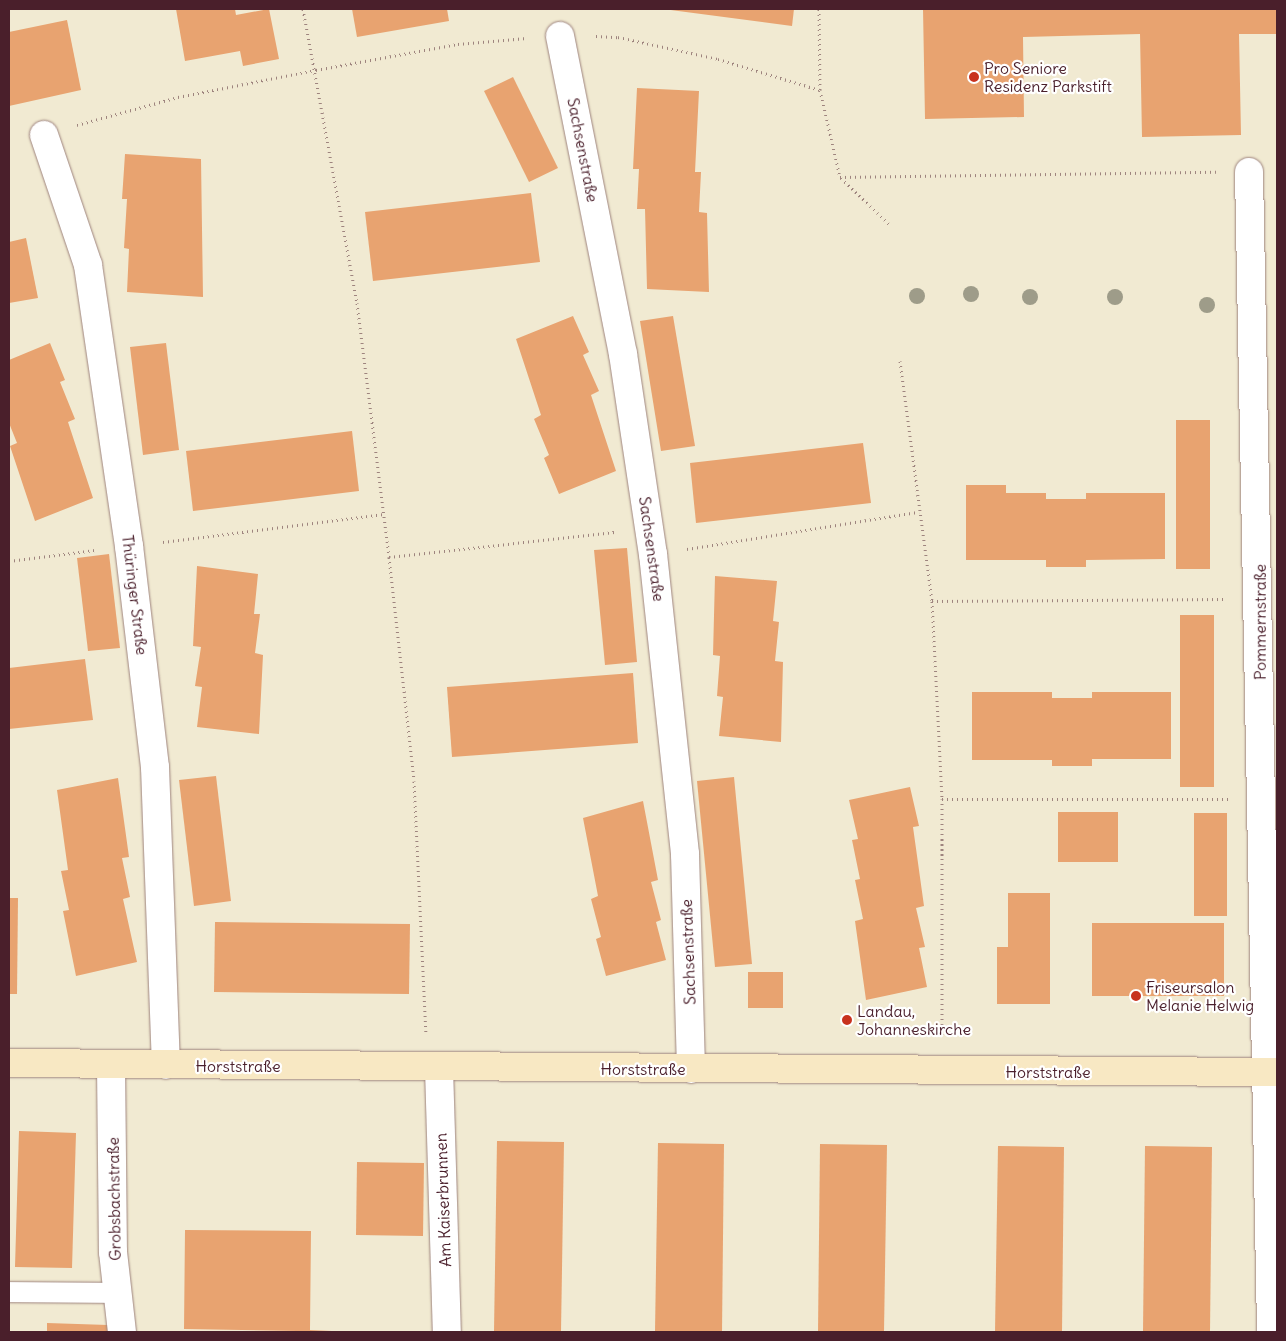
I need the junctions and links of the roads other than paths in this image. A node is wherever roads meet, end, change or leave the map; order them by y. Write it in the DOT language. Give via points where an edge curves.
graph roads {
  1 [pos="560,36"];
  2 [pos="44,135"];
  3 [pos="1249,172"];
  4 [pos="1268,521"];
  5 [pos="9,1063"];
  6 [pos="111,1065"];
  7 [pos="166,1065"];
  8 [pos="433,1068"];
  9 [pos="691,1069"];
  10 [pos="1271,1072"];
  11 [pos="9,1292"];
  12 [pos="117,1293"];
  13 [pos="122,1332"];
  14 [pos="447,1332"];
  15 [pos="1271,1332"];
  1 -- 9 [label="street, Sachsenstraße" via="623,354 653,554 685,854"];
  2 -- 7 [label="street, Thüringer Straße" via="88,265 129,546 155,767"];
  3 -- 4 [label="street, Pommernstraße"];
  4 -- 10 [label="street, Pommernstraße" via="1260,599 1261,799"];
  5 -- 6 [label="street, Horststraße"];
  6 -- 7 [label="street, Horststraße"];
  6 -- 12 [label="street, Grobsbachstraße"];
  7 -- 8 [label="street, Horststraße"];
  8 -- 9 [label="street, Horststraße"];
  8 -- 14 [label="street, Am Kaiserbrunnen"];
  9 -- 10 [label="street, Horststraße"];
  10 -- 15 [label="street, Pommernstraße"];
  11 -- 12 [label="lane"];
  12 -- 13 [label="street, Grobsbachstraße"];
}
